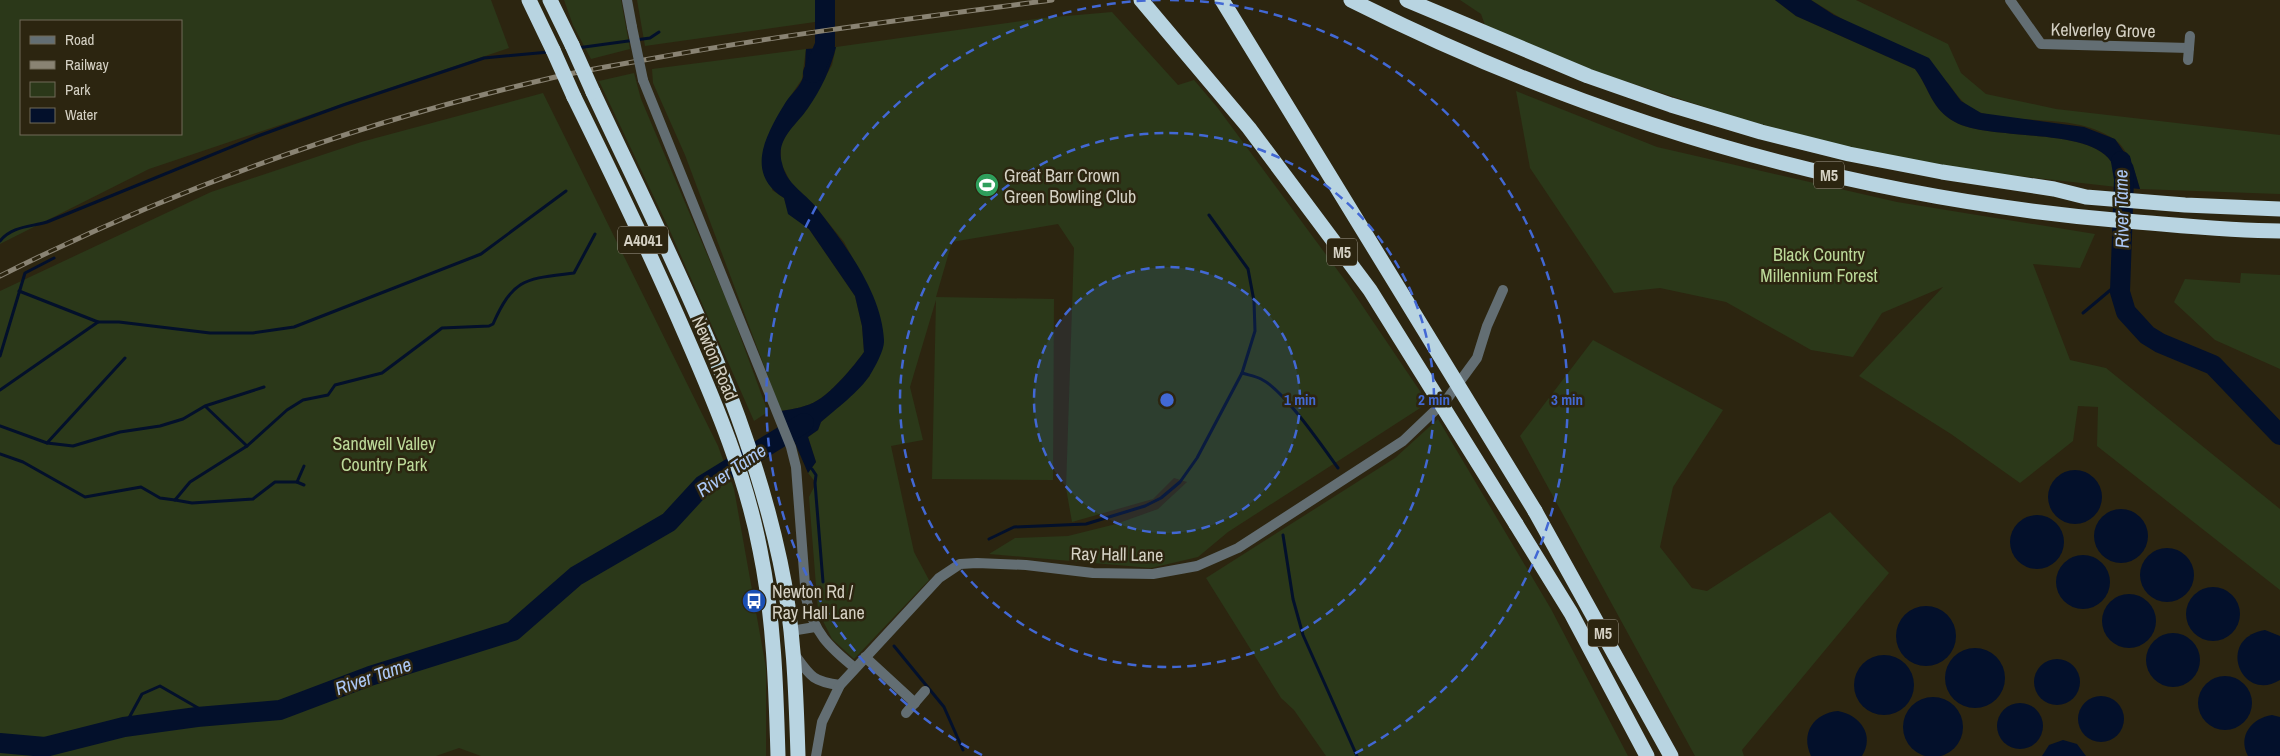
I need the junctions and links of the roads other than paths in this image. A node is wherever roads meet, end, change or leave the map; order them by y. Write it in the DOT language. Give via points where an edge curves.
graph roads {
  1 [pos="529,0"];
  2 [pos="550,0"];
  3 [pos="627,0"];
  4 [pos="1140,0"];
  5 [pos="1222,0"];
  6 [pos="1351,0"];
  7 [pos="1408,0"];
  8 [pos="2010,0"];
  9 [pos="2190,36"];
  10 [pos="2189,48"];
  11 [pos="2188,60"];
  12 [pos="2280,209"];
  13 [pos="2280,231"];
  14 [pos="1503,290"];
  15 [pos="815,627"];
  16 [pos="791,631"];
  17 [pos="794,654"];
  18 [pos="866,657"];
  19 [pos="855,668"];
  20 [pos="840,685"];
  21 [pos="925,691"];
  22 [pos="915,703"];
  23 [pos="906,713"];
  24 [pos="778,756"];
  25 [pos="798,756"];
  26 [pos="816,756"];
  27 [pos="1647,756"];
  28 [pos="1671,756"];
  1 -- 24 [label="highway, Newton Road / A4041, bridge" via="649,251 708,385 744,484 760,549 776,663"];
  2 -- 16 [label="highway, Newton Road / A4041, bridge" via="724,378 759,477 780,562"];
  3 -- 15 [label="street, bridge" via="643,80 791,447 796,467 806,598"];
  4 -- 27 [label="highway, M5, bridge" via="1248,128 1370,290 1571,613"];
  5 -- 28 [label="highway, M5, bridge" via="1535,511"];
  6 -- 13 [label="highway, M5" via="1493,66 1580,100 1666,131 1756,158 1950,199 2086,218"];
  7 -- 12 [label="highway, M5" via="1588,76 1760,132 1848,154 2086,197"];
  8 -- 10 [label="street, Kelverley Grove" via="2041,44"];
  9 -- 10 [label="street"];
  10 -- 11 [label="street"];
  14 -- 18 [label="street, Ray Hall Lane" via="1477,358 1447,399 1403,441 1238,548 1198,566 1153,574 960,564 939,578"];
  15 -- 16 [label="street"];
  15 -- 19 [label="street" via="829,647"];
  16 -- 17 [label="highway, Newton Road / A4041"];
  17 -- 20 [label="street" via="810,676 822,683"];
  17 -- 25 [label="highway, Newton Road / A4041"];
  18 -- 19 [label="street, Ray Hall Lane"];
  18 -- 22 [label="street"];
  19 -- 20 [label="street, Ray Hall Lane"];
  20 -- 26 [label="street" via="822,722"];
  21 -- 22 [label="street"];
  22 -- 23 [label="street"];
}
